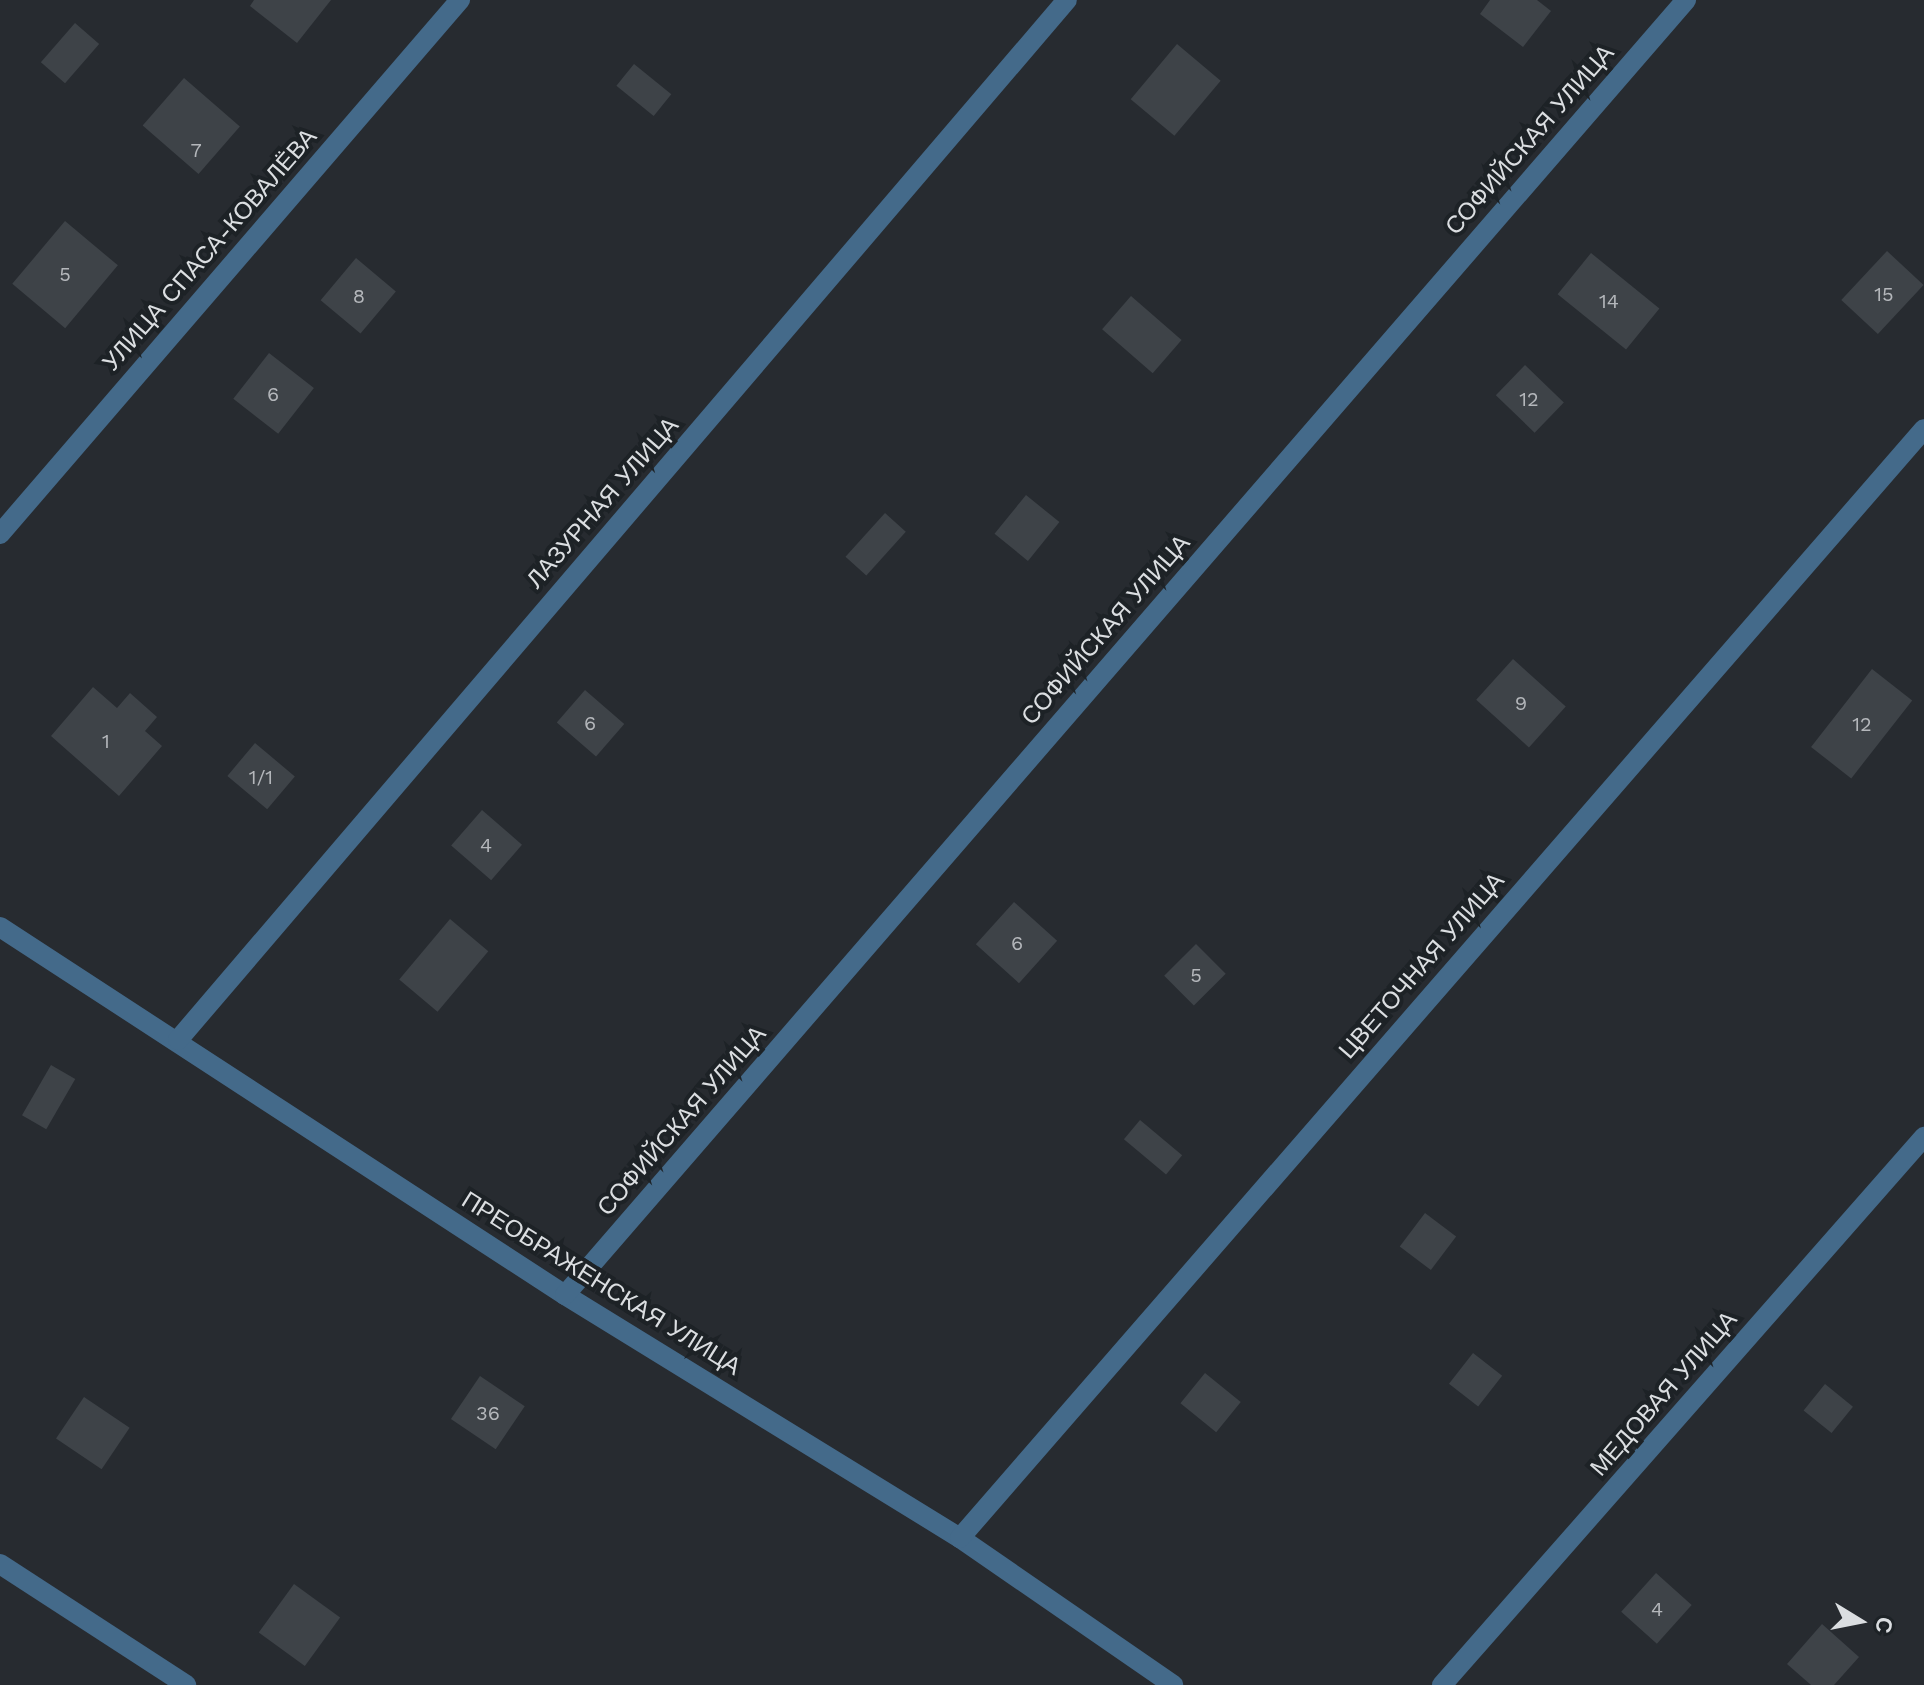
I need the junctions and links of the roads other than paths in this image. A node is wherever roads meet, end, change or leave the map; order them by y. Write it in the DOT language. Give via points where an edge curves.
graph roads {
  1 [pos="460,0"];
  2 [pos="1067,0"];
  3 [pos="1686,0"];
  4 [pos="1924,429"];
  5 [pos="0,534"];
  6 [pos="0,927"];
  7 [pos="178,1040"];
  8 [pos="1924,1137"];
  9 [pos="565,1295"];
  10 [pos="960,1538"];
  11 [pos="0,1564"];
  12 [pos="186,1685"];
  13 [pos="1173,1685"];
  14 [pos="1442,1685"];
  1 -- 5 [label="street, УЛИЦА СПАСА-КОВАЛЁВА"];
  2 -- 7 [label="street, ЛАЗУРНАЯ УЛИЦА"];
  3 -- 9 [label="street, СОФИЙСКАЯ УЛИЦА"];
  4 -- 10 [label="street, ЦВЕТОЧНАЯ УЛИЦА"];
  6 -- 7 [label="street, ПРЕОБРАЖЕНСКАЯ УЛИЦА"];
  7 -- 9 [label="street, ПРЕОБРАЖЕНСКАЯ УЛИЦА"];
  8 -- 14 [label="street, МЕДОВАЯ УЛИЦА"];
  9 -- 10 [label="street, ПРЕОБРАЖЕНСКАЯ УЛИЦА"];
  10 -- 13 [label="street, ПРЕОБРАЖЕНСКАЯ УЛИЦА"];
  11 -- 12 [label="street"];
}
